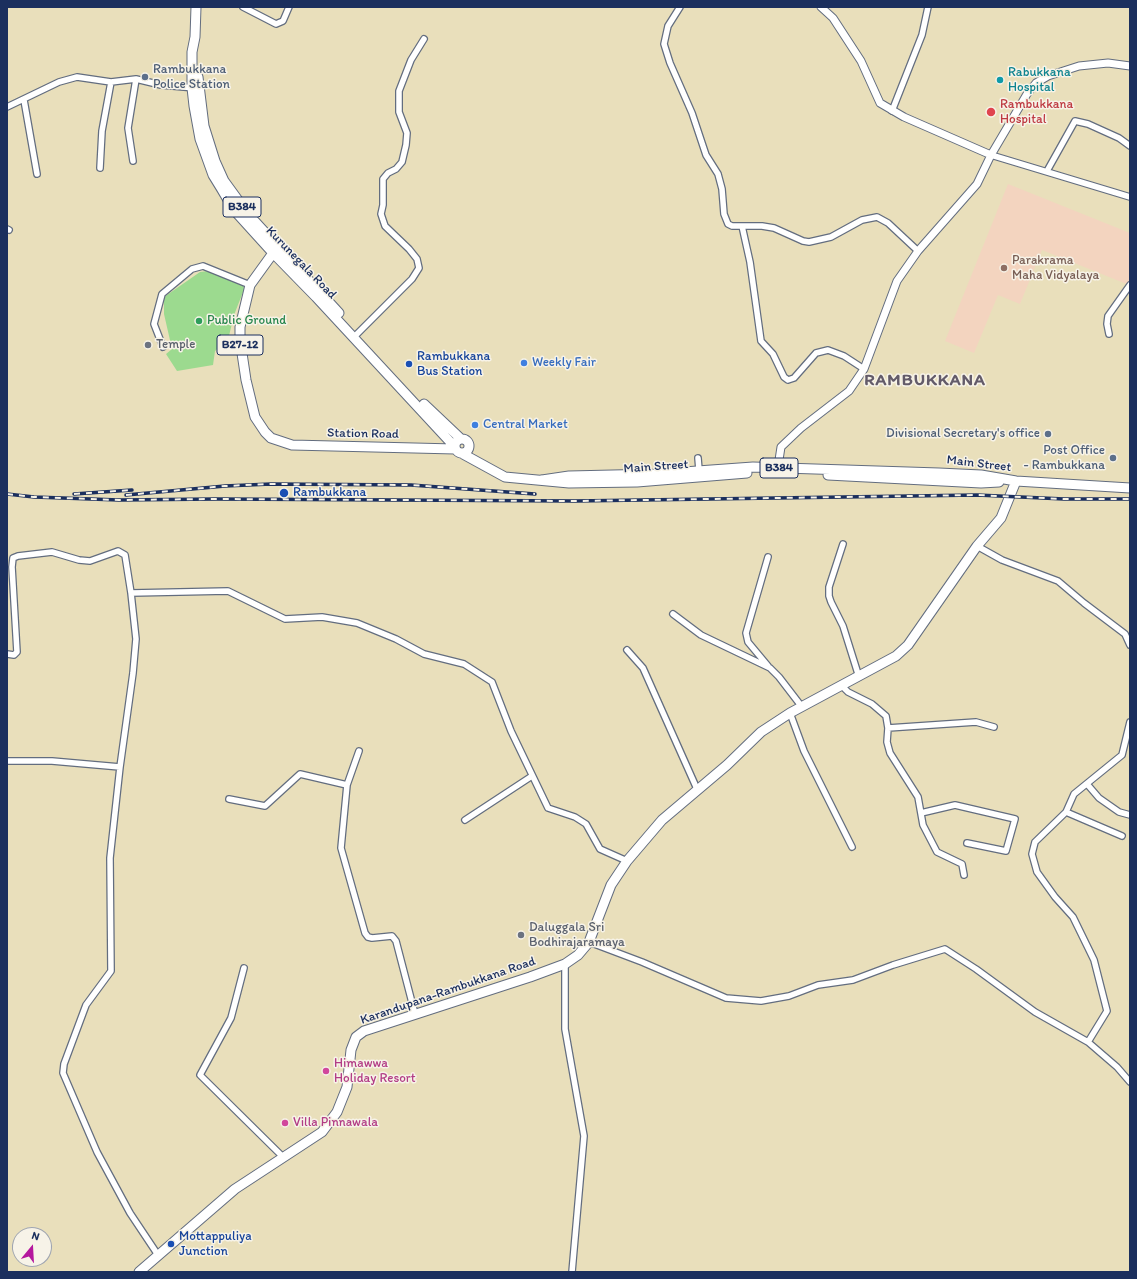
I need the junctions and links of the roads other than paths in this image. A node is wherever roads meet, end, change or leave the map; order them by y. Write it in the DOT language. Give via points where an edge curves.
graph roads {
  1 [pos="196,7"];
  2 [pos="243,7"];
  3 [pos="289,7"];
  4 [pos="680,7"];
  5 [pos="821,7"];
  6 [pos="928,7"];
  7 [pos="424,39"];
  8 [pos="1130,66"];
  9 [pos="136,79"];
  10 [pos="111,82"];
  11 [pos="196,88"];
  12 [pos="24,100"];
  13 [pos="7,107"];
  14 [pos="892,111"];
  15 [pos="1130,146"];
  16 [pos="991,155"];
  17 [pos="133,161"];
  18 [pos="100,168"];
  19 [pos="1047,171"];
  20 [pos="36,174"];
  21 [pos="1130,197"];
  22 [pos="742,226"];
  23 [pos="275,250"];
  24 [pos="918,251"];
  25 [pos="250,285"];
  26 [pos="1130,285"];
  27 [pos="1109,334"];
  28 [pos="358,339"];
  29 [pos="163,347"];
  30 [pos="864,369"];
  31 [pos="461,439"];
  32 [pos="469,446"];
  33 [pos="457,450"];
  34 [pos="698,458"];
  35 [pos="483,465"];
  36 [pos="699,470"];
  37 [pos="777,470"];
  38 [pos="542,480"];
  39 [pos="1016,481"];
  40 [pos="1130,488"];
  41 [pos="843,544"];
  42 [pos="977,546"];
  43 [pos="768,556"];
  44 [pos="131,593"];
  45 [pos="673,614"];
  46 [pos="1130,645"];
  47 [pos="627,650"];
  48 [pos="7,654"];
  49 [pos="770,668"];
  50 [pos="859,677"];
  51 [pos="842,686"];
  52 [pos="802,707"];
  53 [pos="790,713"];
  54 [pos="1130,722"];
  55 [pos="994,726"];
  56 [pos="888,728"];
  57 [pos="360,751"];
  58 [pos="7,761"];
  59 [pos="120,767"];
  60 [pos="532,776"];
  61 [pos="1087,784"];
  62 [pos="347,785"];
  63 [pos="697,789"];
  64 [pos="229,799"];
  65 [pos="1066,812"];
  66 [pos="921,813"];
  67 [pos="1130,815"];
  68 [pos="465,820"];
  69 [pos="1122,836"];
  70 [pos="967,843"];
  71 [pos="852,847"];
  72 [pos="627,861"];
  73 [pos="964,875"];
  74 [pos="589,942"];
  75 [pos="565,964"];
  76 [pos="244,968"];
  77 [pos="415,1014"];
  78 [pos="1088,1042"];
  79 [pos="1130,1082"];
  80 [pos="283,1157"];
  81 [pos="158,1255"];
  82 [pos="138,1272"];
  83 [pos="572,1272"];
  1 -- 11 [label="main road, Kurunegala Road / B384"];
  2 -- 3 [label="street" via="276,24 283,21"];
  4 -- 22 [label="street" via="668,26 664,44 692,112 706,155 718,174 728,224"];
  5 -- 14 [label="street" via="833,18 861,61 876,98"];
  6 -- 14 [label="street" via="922,35"];
  7 -- 28 [label="street" via="411,60 399,91 399,112 407,133 406,145 402,162 383,179 381,214 385,226 409,249 417,259 419,268"];
  8 -- 16 [label="street" via="1108,63 1079,66 1048,76 1036,83"];
  9 -- 10 [label="street"];
  9 -- 11 [label="street" via="161,85"];
  9 -- 17 [label="street" via="128,128"];
  10 -- 12 [label="street" via="77,77 59,82"];
  10 -- 18 [label="street" via="102,131"];
  11 -- 23 [label="main road, Kurunegala Road / B384" via="200,139 213,175 234,210"];
  12 -- 13 [label="street"];
  12 -- 20 [label="street"];
  14 -- 16 [label="street"];
  15 -- 19 [label="street" via="1119,138 1075,121"];
  16 -- 19 [label="street"];
  16 -- 24 [label="street" via="978,184"];
  19 -- 21 [label="street"];
  22 -- 24 [label="street" via="774,228 809,242 832,237 862,220 877,218 888,223"];
  22 -- 30 [label="street" via="750,262 761,341 773,354 784,377 788,380 794,378 816,353 828,350 844,356"];
  23 -- 25 [label="main road, B27-12"];
  23 -- 28 [label="main road, Kurunegala Road / B384" via="316,297"];
  24 -- 30 [label="street" via="897,281"];
  25 -- 29 [label="street" via="203,266 192,270 162,294 154,324"];
  25 -- 33 [label="main road, Station Road / B27-12" via="240,327 240,340 255,417 271,438 292,445 307,446"];
  26 -- 27 [label="street" via="1108,316"];
  28 -- 31 [label="main road, B384"];
  28 -- 33 [label="main road, Main Street / B384"];
  30 -- 37 [label="street" via="849,391 801,428 782,447"];
  31 -- 32 [label="main road" via="467,441"];
  31 -- 33 [label="main road" via="458,440"];
  32 -- 33 [label="main road" via="466,452"];
  32 -- 35 [label="main road, Main Street / B384"];
  33 -- 35 [label="main road, Main Street / B384"];
  34 -- 36 [label="street"];
  35 -- 38 [label="main road, Main Street / B384" via="505,477"];
  36 -- 37 [label="main road, Main Street / B384" via="739,467"];
  36 -- 38 [label="main road, Main Street / B384" via="642,475 569,476"];
  37 -- 38 [label="main road, Main Street / B384" via="637,482 569,483"];
  37 -- 39 [label="main road, Main Street / B384" via="946,473"];
  39 -- 40 [label="main road, Main Street"];
  39 -- 42 [label="main road, Karandupana-Rambukkana Road" via="1001,518"];
  41 -- 50 [label="street" via="829,587 829,596 843,626"];
  42 -- 46 [label="street" via="1002,560 1058,581 1125,634"];
  42 -- 50 [label="main road, Karandupana-Rambukkana Road" via="908,645 896,656"];
  43 -- 49 [label="street" via="746,633 748,642"];
  44 -- 48 [label="street" via="125,556 118,551 90,561 52,552 13,558 17,652 14,655"];
  44 -- 59 [label="street" via="136,639"];
  44 -- 60 [label="street" via="228,591 285,619 322,616 357,623 396,638 424,654 464,664 492,682 511,732"];
  45 -- 49 [label="street" via="701,635"];
  47 -- 63 [label="street" via="643,668"];
  49 -- 52 [label="street"];
  50 -- 51 [label="main road, Karandupana-Rambukkana Road"];
  51 -- 52 [label="main road, Karandupana-Rambukkana Road"];
  51 -- 56 [label="street" via="848,692 872,704 886,716"];
  52 -- 53 [label="main road, Karandupana-Rambukkana Road"];
  53 -- 63 [label="main road, Karandupana-Rambukkana Road" via="760,732 727,765"];
  53 -- 71 [label="street" via="804,751"];
  54 -- 61 [label="street" via="1122,755"];
  55 -- 56 [label="street" via="976,722"];
  56 -- 66 [label="street" via="887,742 890,753 918,797"];
  57 -- 62 [label="street"];
  58 -- 59 [label="street" via="52,761"];
  59 -- 81 [label="street" via="110,858 111,971 86,1005 63,1073 97,1152 130,1213"];
  60 -- 68 [label="street"];
  60 -- 72 [label="street" via="548,808 575,817 586,824 600,849"];
  61 -- 65 [label="street" via="1074,794"];
  61 -- 67 [label="street" via="1099,798 1119,812"];
  62 -- 64 [label="street" via="300,774 265,806"];
  62 -- 77 [label="street" via="341,848 365,933 372,938 392,936 396,941"];
  63 -- 72 [label="main road, Karandupana-Rambukkana Road" via="662,820"];
  65 -- 69 [label="street"];
  65 -- 78 [label="street" via="1035,842 1032,854 1037,872 1073,917 1094,960 1107,1011"];
  66 -- 70 [label="street" via="954,805 1015,819 1006,851"];
  66 -- 73 [label="street" via="923,826 937,852 962,864"];
  72 -- 74 [label="main road, Karandupana-Rambukkana Road" via="611,885"];
  74 -- 75 [label="main road, Karandupana-Rambukkana Road" via="578,955"];
  74 -- 78 [label="street" via="726,998 761,1001 789,996 818,985 853,980 945,949 1035,1012"];
  75 -- 77 [label="main road, Karandupana-Rambukkana Road"];
  75 -- 83 [label="street" via="565,1029 584,1136"];
  76 -- 80 [label="street" via="231,1018 200,1075"];
  77 -- 80 [label="main road, Karandupana-Rambukkana Road" via="364,1031 356,1037 351,1050 348,1087 337,1112 322,1132"];
  78 -- 79 [label="street"];
  80 -- 81 [label="main road, Karandupana-Rambukkana Road" via="235,1189"];
  81 -- 82 [label="main road, Karandupana-Rambukkana Road"];
}
